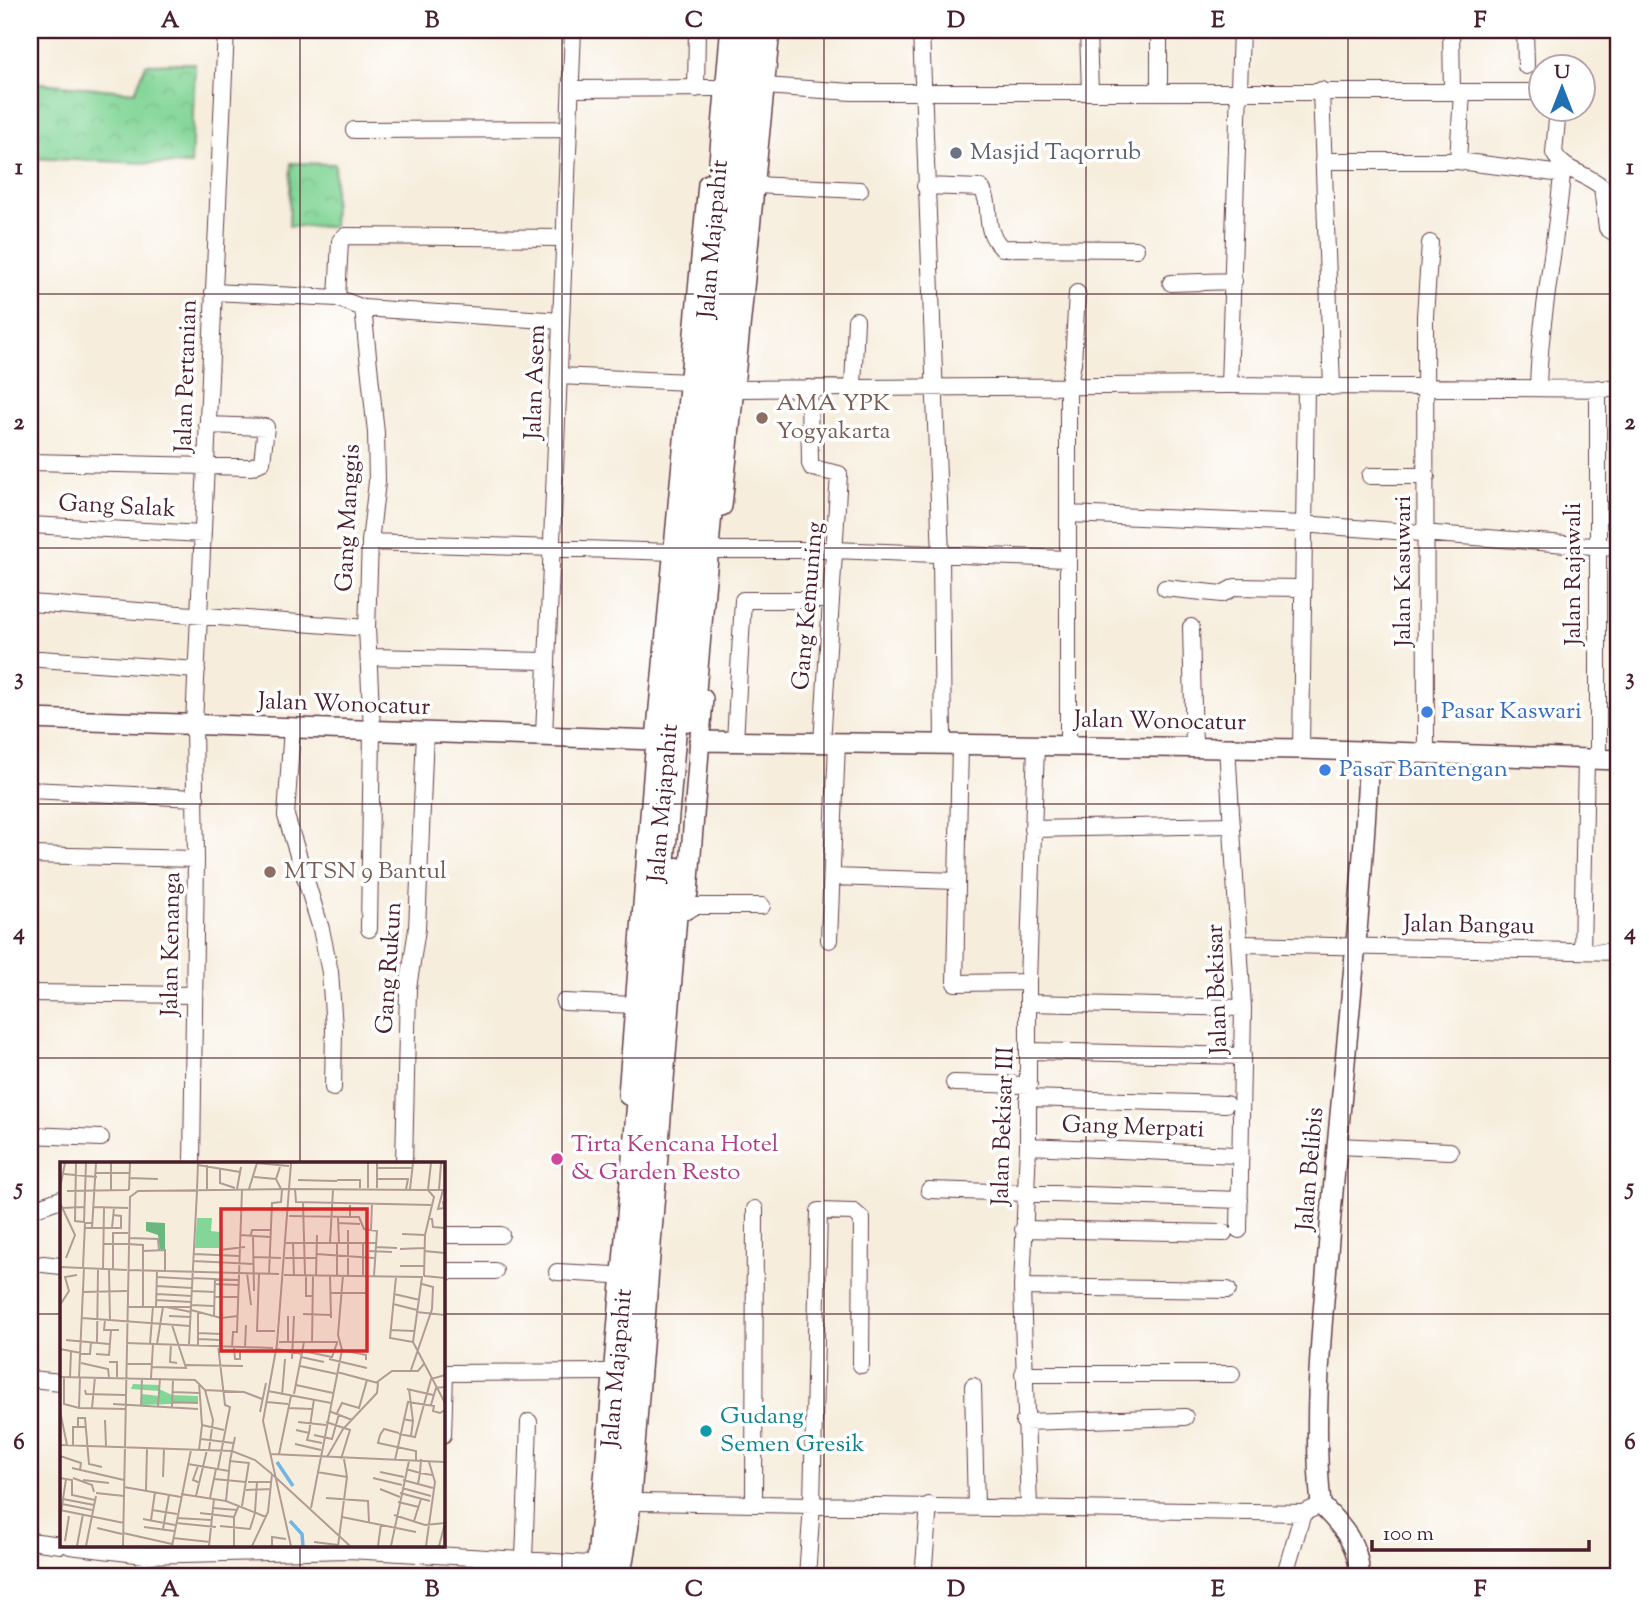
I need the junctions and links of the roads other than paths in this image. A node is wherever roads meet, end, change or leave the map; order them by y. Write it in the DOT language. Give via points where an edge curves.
graph roads {
  1 [pos="226,30"];
  2 [pos="573,30"];
  3 [pos="697,30"];
  4 [pos="722,30"];
  5 [pos="734,30"];
  6 [pos="752,30"];
  7 [pos="770,30"];
  8 [pos="920,30"];
  9 [pos="1088,30"];
  10 [pos="1160,30"];
  11 [pos="1241,30"];
  12 [pos="1451,30"];
  13 [pos="1525,30"];
  14 [pos="1526,66"];
  15 [pos="764,86"];
  16 [pos="716,88"];
  17 [pos="571,89"];
  18 [pos="696,89"];
  19 [pos="1239,90"];
  20 [pos="1321,90"];
  21 [pos="921,92"];
  22 [pos="1090,92"];
  23 [pos="1160,92"];
  24 [pos="1457,92"];
  25 [pos="1526,92"];
  26 [pos="1557,122"];
  27 [pos="569,129"];
  28 [pos="354,130"];
  29 [pos="1323,160"];
  30 [pos="1458,160"];
  31 [pos="1564,171"];
  32 [pos="755,185"];
  33 [pos="925,186"];
  34 [pos="860,190"];
  35 [pos="1619,236"];
  36 [pos="565,238"];
  37 [pos="1430,243"];
  38 [pos="1136,249"];
  39 [pos="1234,281"];
  40 [pos="1171,282"];
  41 [pos="213,292"];
  42 [pos="1077,293"];
  43 [pos="337,298"];
  44 [pos="363,308"];
  45 [pos="856,320"];
  46 [pos="561,321"];
  47 [pos="559,376"];
  48 [pos="689,382"];
  49 [pos="1229,385"];
  50 [pos="933,386"];
  51 [pos="853,387"];
  52 [pos="1068,387"];
  53 [pos="1306,387"];
  54 [pos="1332,387"];
  55 [pos="1424,387"];
  56 [pos="1538,387"];
  57 [pos="809,388"];
  58 [pos="1598,388"];
  59 [pos="1619,389"];
  60 [pos="729,402"];
  61 [pos="207,425"];
  62 [pos="30,462"];
  63 [pos="205,466"];
  64 [pos="1370,476"];
  65 [pos="1427,476"];
  66 [pos="1069,513"];
  67 [pos="1302,524"];
  68 [pos="30,526"];
  69 [pos="203,534"];
  70 [pos="1426,536"];
  71 [pos="370,542"];
  72 [pos="551,546"];
  73 [pos="1596,546"];
  74 [pos="1619,548"];
  75 [pos="717,550"];
  76 [pos="832,550"];
  77 [pos="673,552"];
  78 [pos="941,556"];
  79 [pos="1067,559"];
  80 [pos="1165,588"];
  81 [pos="1302,588"];
  82 [pos="830,600"];
  83 [pos="30,603"];
  84 [pos="199,614"];
  85 [pos="1191,627"];
  86 [pos="368,628"];
  87 [pos="370,657"];
  88 [pos="40,659"];
  89 [pos="546,661"];
  90 [pos="197,670"];
  91 [pos="30,719"];
  92 [pos="194,724"];
  93 [pos="292,728"];
  94 [pos="372,730"];
  95 [pos="425,732"];
  96 [pos="544,736"];
  97 [pos="656,740"];
  98 [pos="699,741"];
  99 [pos="735,741"];
  100 [pos="829,743"];
  101 [pos="952,743"];
  102 [pos="1036,745"];
  103 [pos="1068,745"];
  104 [pos="1194,747"];
  105 [pos="1227,747"];
  106 [pos="1301,749"];
  107 [pos="1369,752"];
  108 [pos="1426,754"];
  109 [pos="1592,759"];
  110 [pos="1619,760"];
  111 [pos="30,790"];
  112 [pos="196,798"];
  113 [pos="1232,825"];
  114 [pos="1032,829"];
  115 [pos="30,855"];
  116 [pos="196,859"];
  117 [pos="832,877"];
  118 [pos="957,881"];
  119 [pos="762,906"];
  120 [pos="687,911"];
  121 [pos="369,929"];
  122 [pos="830,940"];
  123 [pos="1241,944"];
  124 [pos="1354,947"];
  125 [pos="1582,951"];
  126 [pos="1619,952"];
  127 [pos="659,978"];
  128 [pos="1028,982"];
  129 [pos="30,993"];
  130 [pos="194,995"];
  131 [pos="564,1002"];
  132 [pos="1029,1003"];
  133 [pos="1243,1008"];
  134 [pos="648,1015"];
  135 [pos="1030,1051"];
  136 [pos="1243,1056"];
  137 [pos="954,1083"];
  138 [pos="333,1088"];
  139 [pos="1029,1091"];
  140 [pos="1226,1104"];
  141 [pos="30,1135"];
  142 [pos="101,1138"];
  143 [pos="1028,1146"];
  144 [pos="1337,1146"];
  145 [pos="1450,1152"];
  146 [pos="1236,1155"];
  147 [pos="192,1162"];
  148 [pos="404,1162"];
  149 [pos="629,1162"];
  150 [pos="929,1189"];
  151 [pos="1024,1195"];
  152 [pos="60,1199"];
  153 [pos="1240,1200"];
  154 [pos="755,1209"];
  155 [pos="30,1210"];
  156 [pos="1023,1229"];
  157 [pos="444,1235"];
  158 [pos="501,1235"];
  159 [pos="43,1264"];
  160 [pos="60,1266"];
  161 [pos="444,1271"];
  162 [pos="495,1271"];
  163 [pos="557,1272"];
  164 [pos="614,1275"];
  165 [pos="1022,1287"];
  166 [pos="1228,1290"];
  167 [pos="862,1365"];
  168 [pos="606,1372"];
  169 [pos="444,1373"];
  170 [pos="1023,1374"];
  171 [pos="1232,1374"];
  172 [pos="30,1378"];
  173 [pos="60,1382"];
  174 [pos="973,1385"];
  175 [pos="1185,1418"];
  176 [pos="529,1422"];
  177 [pos="1024,1422"];
  178 [pos="639,1502"];
  179 [pos="754,1504"];
  180 [pos="812,1504"];
  181 [pos="929,1505"];
  182 [pos="976,1507"];
  183 [pos="1028,1509"];
  184 [pos="1312,1509"];
  185 [pos="30,1541"];
  186 [pos="60,1545"];
  187 [pos="96,1548"];
  188 [pos="349,1548"];
  189 [pos="269,1549"];
  190 [pos="206,1550"];
  191 [pos="438,1550"];
  192 [pos="135,1551"];
  193 [pos="524,1560"];
  194 [pos="592,1573"];
  195 [pos="144,1577"];
  196 [pos="617,1577"];
  197 [pos="630,1577"];
  198 [pos="807,1577"];
  199 [pos="923,1577"];
  200 [pos="1284,1577"];
  201 [pos="1359,1577"];
  1 -- 41 [label="street, Jalan Pertanian"];
  2 -- 17 [label="street, Jalan Asem"];
  3 -- 18 [label="street"];
  4 -- 16 [label="street"];
  5 -- 127 [label="highway, Jalan Majapahit"];
  6 -- 60 [label="highway, Jalan Majapahit"];
  7 -- 15 [label="street"];
  8 -- 21 [label="street"];
  9 -- 22 [label="street"];
  10 -- 23 [label="street"];
  11 -- 19 [label="street"];
  12 -- 24 [label="street"];
  13 -- 14 [label="street"];
  15 -- 21 [label="street"];
  15 -- 32 [label="street"];
  16 -- 18 [label="street"];
  16 -- 48 [label="street"];
  17 -- 18 [label="street"];
  17 -- 27 [label="street, Jalan Asem"];
  19 -- 20 [label="street"];
  19 -- 23 [label="street"];
  19 -- 39 [label="street"];
  20 -- 24 [label="street"];
  20 -- 29 [label="street"];
  21 -- 22 [label="street"];
  21 -- 33 [label="street"];
  22 -- 23 [label="street"];
  24 -- 25 [label="street"];
  24 -- 30 [label="street"];
  26 -- 31 [label="street" via="1554,153"];
  27 -- 28 [label="street"];
  27 -- 36 [label="street, Jalan Asem"];
  29 -- 30 [label="street"];
  29 -- 54 [label="street"];
  30 -- 31 [label="street"];
  31 -- 35 [label="street" via="1584,173 1602,187 1607,228"];
  31 -- 56 [label="street" via="1540,334"];
  32 -- 34 [label="street"];
  32 -- 60 [label="street"];
  33 -- 38 [label="street" via="981,188 989,230 1002,248"];
  33 -- 50 [label="street"];
  36 -- 43 [label="street" via="345,236 340,241"];
  36 -- 46 [label="street, Jalan Asem"];
  37 -- 55 [label="street, Jalan Kasuwari"];
  39 -- 40 [label="street"];
  39 -- 49 [label="street"];
  41 -- 43 [label="street"];
  41 -- 61 [label="street, Jalan Pertanian"];
  42 -- 52 [label="street"];
  43 -- 44 [label="street"];
  44 -- 46 [label="street"];
  44 -- 71 [label="street, Gang Manggis" via="376,433 377,482"];
  45 -- 51 [label="street"];
  46 -- 47 [label="street, Jalan Asem"];
  47 -- 48 [label="street"];
  47 -- 72 [label="street, Jalan Asem"];
  48 -- 77 [label="street"];
  49 -- 52 [label="street"];
  49 -- 53 [label="street"];
  50 -- 51 [label="street"];
  50 -- 52 [label="street"];
  50 -- 78 [label="street"];
  51 -- 57 [label="street"];
  52 -- 66 [label="street"];
  53 -- 54 [label="street"];
  53 -- 67 [label="street"];
  54 -- 55 [label="street"];
  55 -- 56 [label="street"];
  55 -- 65 [label="street, Jalan Kasuwari"];
  56 -- 58 [label="street"];
  57 -- 60 [label="street"];
  57 -- 76 [label="street, Gang Kemuning" via="810,464 839,474 839,513"];
  58 -- 59 [label="street"];
  58 -- 73 [label="street, Jalan Rajawali"];
  60 -- 75 [label="street"];
  60 -- 127 [label="highway, Jalan Majapahit"];
  61 -- 63 [label="street, Jalan Pertanian"];
  61 -- 63 [label="street" via="266,427 265,456 251,467"];
  62 -- 63 [label="street"];
  63 -- 69 [label="street, Jalan Pertanian"];
  64 -- 65 [label="street"];
  65 -- 70 [label="street, Jalan Kasuwari"];
  66 -- 67 [label="street"];
  66 -- 79 [label="street"];
  67 -- 70 [label="street"];
  67 -- 81 [label="street"];
  68 -- 69 [label="street, Gang Salak"];
  69 -- 84 [label="street, Jalan Pertanian"];
  70 -- 73 [label="street"];
  70 -- 108 [label="street, Jalan Kasuwari"];
  71 -- 72 [label="street"];
  71 -- 86 [label="street, Gang Manggis"];
  72 -- 77 [label="street"];
  72 -- 89 [label="street, Jalan Asem"];
  73 -- 74 [label="street"];
  73 -- 109 [label="street, Jalan Rajawali"];
  75 -- 76 [label="street"];
  75 -- 98 [label="street"];
  76 -- 78 [label="street"];
  76 -- 82 [label="street, Gang Kemuning"];
  77 -- 97 [label="street"];
  78 -- 79 [label="street"];
  78 -- 101 [label="street"];
  79 -- 103 [label="street"];
  80 -- 81 [label="street" via="1222,594 1236,587"];
  81 -- 106 [label="street"];
  82 -- 99 [label="street" via="743,600"];
  82 -- 100 [label="street, Gang Kemuning"];
  83 -- 84 [label="street"];
  84 -- 86 [label="street"];
  84 -- 90 [label="street, Jalan Pertanian"];
  85 -- 104 [label="street"];
  86 -- 87 [label="street, Gang Manggis"];
  87 -- 89 [label="street"];
  87 -- 94 [label="street, Gang Manggis"];
  88 -- 90 [label="street"];
  89 -- 96 [label="street, Jalan Asem"];
  90 -- 92 [label="street, Jalan Pertanian"];
  91 -- 92 [label="street, Jalan Wonocatur"];
  92 -- 93 [label="street, Jalan Wonocatur"];
  92 -- 112 [label="street, Jalan Kenanga"];
  93 -- 94 [label="street, Jalan Wonocatur"];
  93 -- 138 [label="street" via="285,816 330,972"];
  94 -- 95 [label="street, Jalan Wonocatur"];
  94 -- 121 [label="street, Gang Manggis"];
  95 -- 96 [label="street, Jalan Wonocatur"];
  95 -- 148 [label="street, Gang Rukun" via="417,929 408,988"];
  96 -- 97 [label="street, Jalan Wonocatur"];
  97 -- 134 [label="street"];
  98 -- 99 [label="street, Jalan Wonocatur"];
  98 -- 120 [label="street"];
  99 -- 100 [label="street, Jalan Wonocatur"];
  100 -- 101 [label="street, Jalan Wonocatur"];
  100 -- 117 [label="street, Gang Kemuning"];
  101 -- 102 [label="street, Jalan Wonocatur"];
  101 -- 118 [label="street"];
  102 -- 103 [label="street, Jalan Wonocatur"];
  102 -- 114 [label="street, Jalan Bekisar III"];
  103 -- 104 [label="street, Jalan Wonocatur"];
  104 -- 105 [label="street, Jalan Wonocatur"];
  105 -- 106 [label="street, Jalan Wonocatur"];
  105 -- 113 [label="street, Jalan Bekisar"];
  106 -- 107 [label="street, Jalan Wonocatur"];
  107 -- 108 [label="street, Jalan Wonocatur"];
  107 -- 124 [label="street, Jalan Belibis"];
  108 -- 109 [label="street, Jalan Wonocatur"];
  109 -- 110 [label="street, Jalan Wonocatur"];
  109 -- 125 [label="street"];
  111 -- 112 [label="street"];
  112 -- 116 [label="street, Jalan Kenanga"];
  113 -- 114 [label="street"];
  113 -- 123 [label="street, Jalan Bekisar"];
  114 -- 128 [label="street, Jalan Bekisar III"];
  115 -- 116 [label="street"];
  116 -- 130 [label="street, Jalan Kenanga"];
  117 -- 118 [label="street"];
  117 -- 122 [label="street, Gang Kemuning"];
  118 -- 128 [label="street" via="955,984"];
  119 -- 120 [label="street" via="695,906"];
  120 -- 178 [label="street"];
  123 -- 124 [label="street, Jalan Bangau"];
  123 -- 133 [label="street, Jalan Bekisar"];
  124 -- 125 [label="street, Jalan Bangau"];
  124 -- 144 [label="street, Jalan Belibis"];
  125 -- 126 [label="street, Jalan Bangau"];
  127 -- 134 [label="highway, Jalan Majapahit"];
  128 -- 132 [label="street, Jalan Bekisar III"];
  129 -- 130 [label="street"];
  130 -- 147 [label="street, Jalan Kenanga"];
  131 -- 134 [label="street"];
  132 -- 133 [label="street"];
  132 -- 135 [label="street, Jalan Bekisar III"];
  133 -- 136 [label="street, Jalan Bekisar"];
  134 -- 149 [label="highway, Jalan Majapahit"];
  134 -- 196 [label="highway, Jalan Majapahit" via="625,1528"];
  135 -- 136 [label="street"];
  135 -- 139 [label="street, Jalan Bekisar III"];
  136 -- 153 [label="street, Jalan Bekisar"];
  137 -- 139 [label="street"];
  139 -- 140 [label="street"];
  139 -- 143 [label="street, Jalan Bekisar III"];
  141 -- 142 [label="street"];
  143 -- 146 [label="street, Gang Merpati"];
  143 -- 151 [label="street, Jalan Bekisar III"];
  144 -- 145 [label="street"];
  144 -- 184 [label="street, Jalan Belibis"];
  149 -- 164 [label="street"];
  149 -- 194 [label="highway, Jalan Majapahit" via="606,1527"];
  150 -- 151 [label="street"];
  151 -- 153 [label="street"];
  151 -- 156 [label="street, Jalan Bekisar III"];
  152 -- 155 [label="street"];
  153 -- 156 [label="street, Jalan Bekisar" via="1231,1232"];
  154 -- 179 [label="street"];
  156 -- 165 [label="street, Jalan Bekisar III"];
  157 -- 158 [label="street"];
  159 -- 160 [label="street"];
  161 -- 162 [label="street"];
  163 -- 164 [label="street"];
  164 -- 168 [label="street"];
  165 -- 166 [label="street"];
  165 -- 170 [label="street, Jalan Bekisar III"];
  167 -- 180 [label="street" via="862,1219 854,1212 819,1211"];
  168 -- 169 [label="street"];
  168 -- 194 [label="street"];
  170 -- 171 [label="street"];
  170 -- 177 [label="street, Jalan Bekisar III"];
  172 -- 173 [label="street"];
  174 -- 182 [label="street"];
  175 -- 177 [label="street"];
  176 -- 193 [label="street"];
  177 -- 183 [label="street, Jalan Bekisar III"];
  178 -- 179 [label="street"];
  178 -- 197 [label="street"];
  179 -- 180 [label="street"];
  180 -- 181 [label="street"];
  180 -- 198 [label="street"];
  181 -- 182 [label="street"];
  181 -- 199 [label="street"];
  182 -- 183 [label="street"];
  183 -- 184 [label="street"];
  184 -- 200 [label="street"];
  184 -- 201 [label="street" via="1340,1524 1354,1545"];
  185 -- 186 [label="street"];
  187 -- 192 [label="street"];
  188 -- 189 [label="street"];
  188 -- 191 [label="street"];
  189 -- 190 [label="street"];
  190 -- 192 [label="street"];
  191 -- 193 [label="street"];
  192 -- 195 [label="street"];
  193 -- 194 [label="street"];
}
